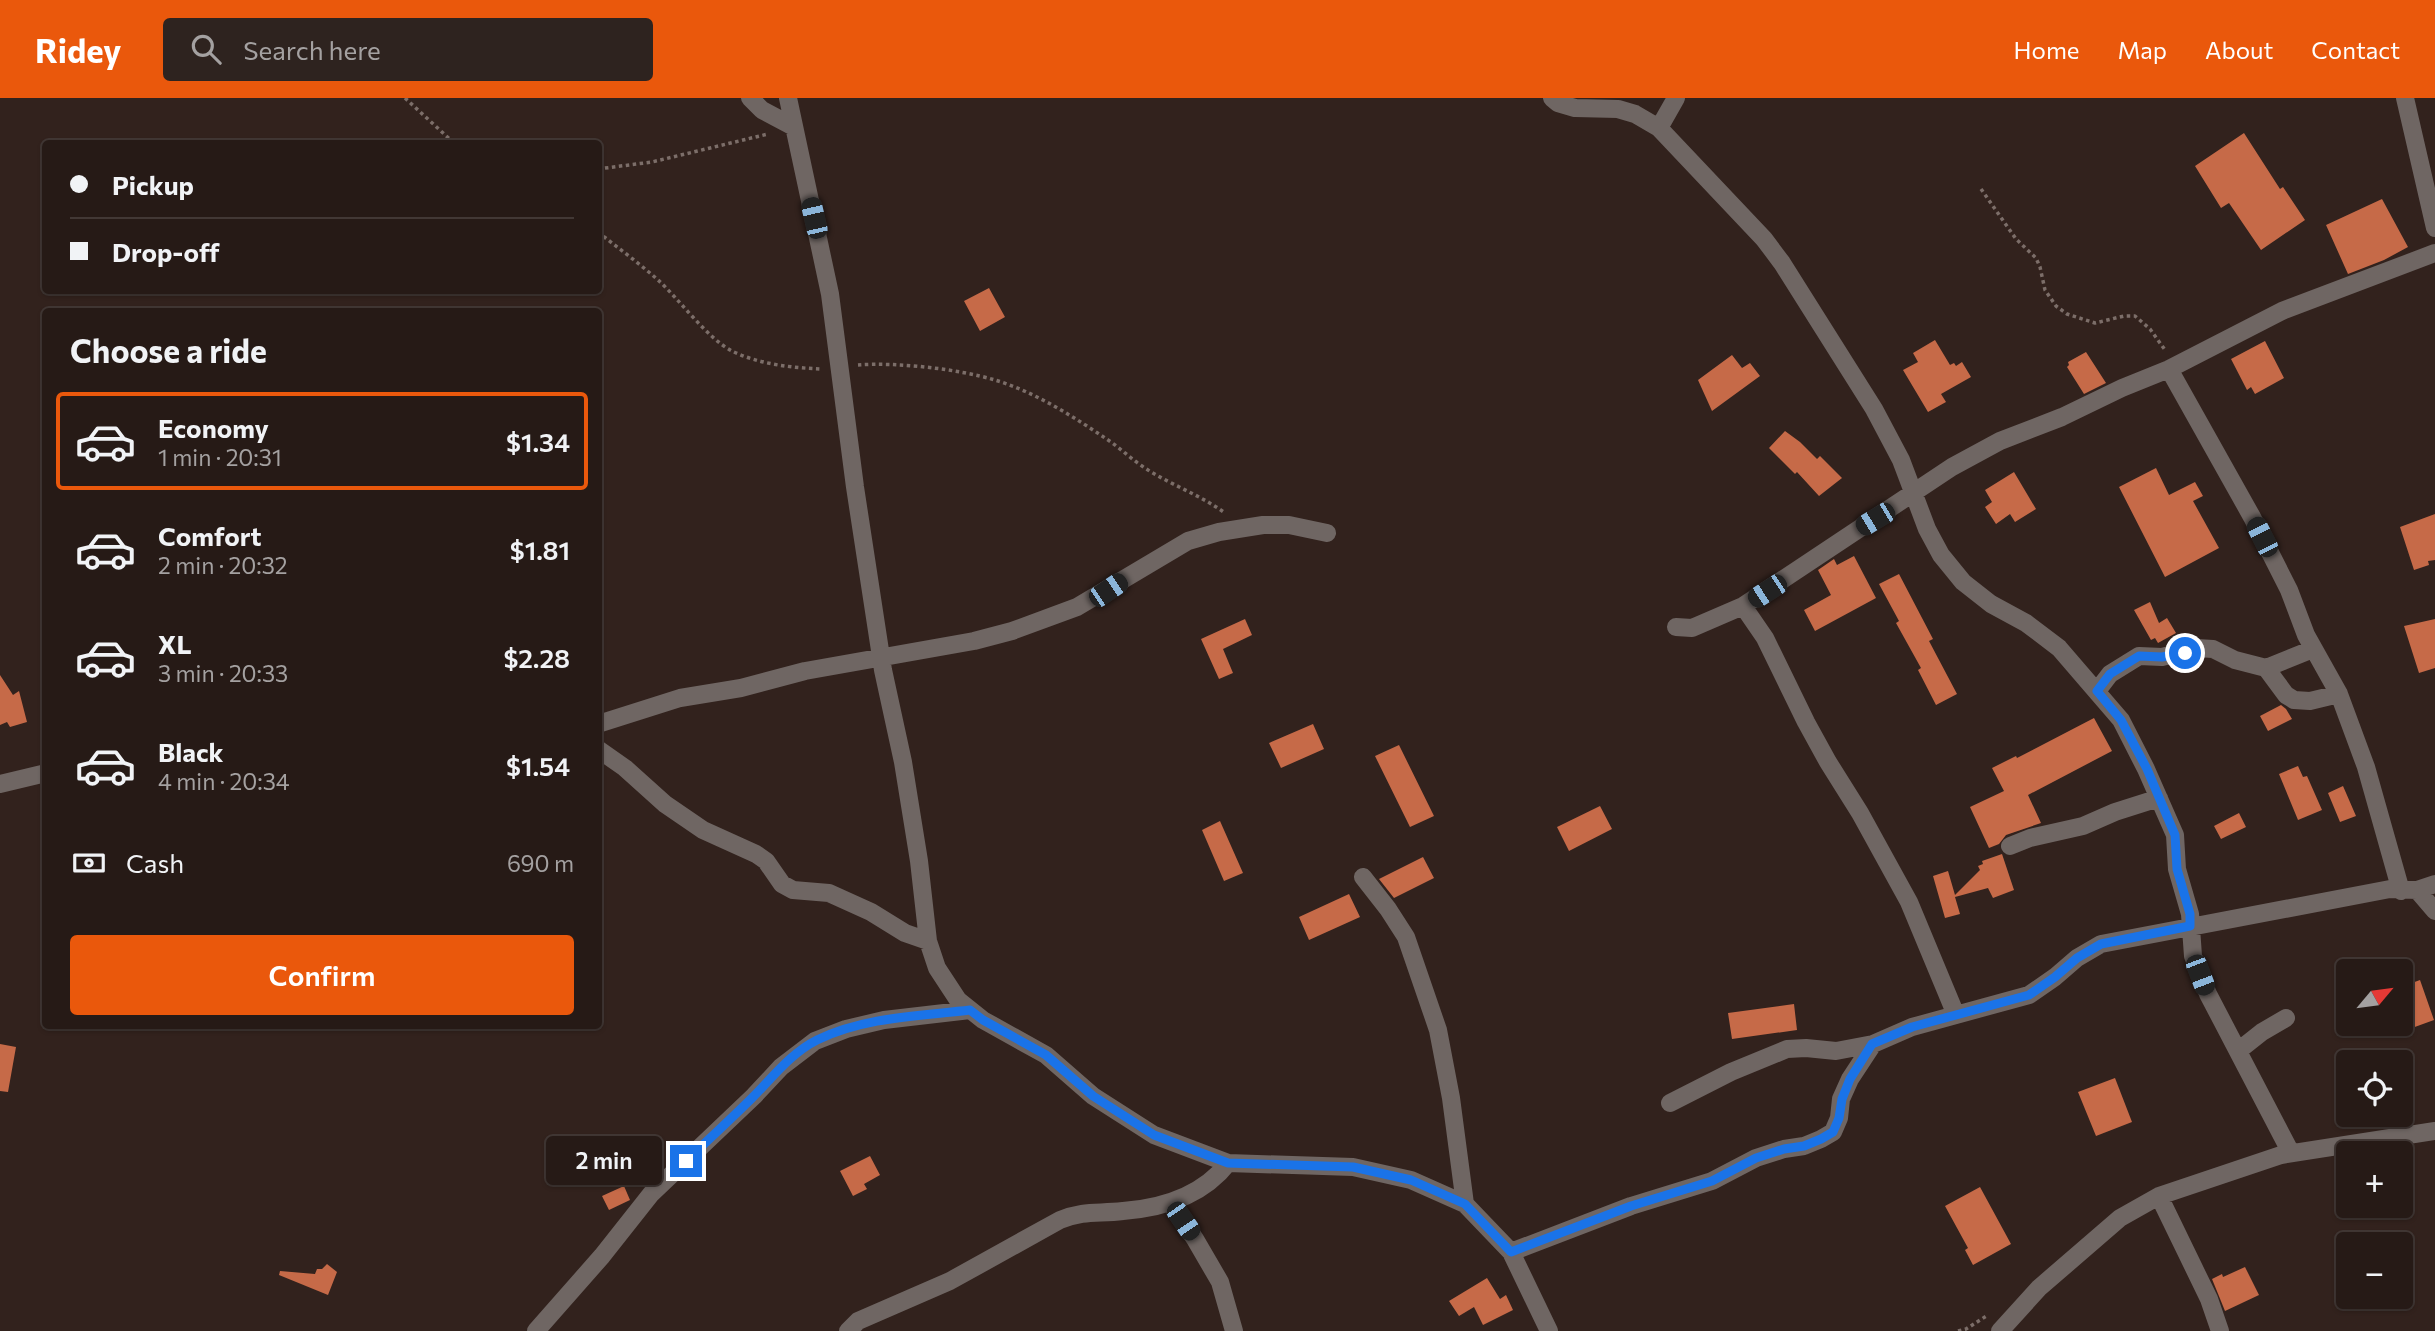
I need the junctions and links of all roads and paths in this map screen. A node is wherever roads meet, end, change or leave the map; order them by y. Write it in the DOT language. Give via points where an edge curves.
graph roads {
  1 [pos="405,98"];
  2 [pos="750,98"];
  3 [pos="788,98"];
  4 [pos="1552,98"];
  5 [pos="1676,98"];
  6 [pos="2405,98"];
  7 [pos="1634,106"];
  8 [pos="794,127"];
  9 [pos="1659,128"];
  10 [pos="451,140"];
  11 [pos="602,168"];
  12 [pos="1981,189"];
  13 [pos="2435,228"];
  14 [pos="602,235"];
  15 [pos="2435,253"];
  16 [pos="839,368"];
  17 [pos="2171,368"];
  18 [pos="1913,493"];
  19 [pos="1250,527"];
  20 [pos="1327,533"];
  21 [pos="1743,606"];
  22 [pos="1676,627"];
  23 [pos="2313,649"];
  24 [pos="881,659"];
  25 [pos="2266,668"];
  26 [pos="2097,691"];
  27 [pos="2339,694"];
  28 [pos="602,723"];
  29 [pos="602,752"];
  30 [pos="42,774"];
  31 [pos="0,784"];
  32 [pos="2159,798"];
  33 [pos="2010,846"];
  34 [pos="1363,877"];
  35 [pos="2435,884"];
  36 [pos="2409,891"];
  37 [pos="2435,911"];
  38 [pos="2190,926"];
  39 [pos="928,940"];
  40 [pos="970,1010"];
  41 [pos="1956,1015"];
  42 [pos="2287,1018"];
  43 [pos="1872,1044"];
  44 [pos="2238,1051"];
  45 [pos="1670,1104"];
  46 [pos="2435,1131"];
  47 [pos="2291,1153"];
  48 [pos="1228,1163"];
  49 [pos="2159,1196"];
  50 [pos="1170,1202"];
  51 [pos="1465,1204"];
  52 [pos="1511,1252"];
  53 [pos="536,1331"];
  54 [pos="848,1331"];
  55 [pos="1234,1331"];
  56 [pos="1549,1331"];
  57 [pos="2000,1331"];
  58 [pos="2220,1331"];
  1 -- 10 [label="path"];
  2 -- 8 [label="street"];
  3 -- 8 [label="street"];
  4 -- 7 [label="street" via="1575,108"];
  5 -- 9 [label="street"];
  6 -- 13 [label="street"];
  7 -- 9 [label="street"];
  8 -- 11 [label="path" via="652,162"];
  8 -- 16 [label="street" via="830,294"];
  9 -- 18 [label="street" via="1782,263 1874,409"];
  12 -- 17 [label="path" via="2016,239 2036,258 2045,290 2056,306 2095,323 2135,316 2158,338"];
  14 -- 16 [label="path" via="658,280 730,350 800,368"];
  15 -- 17 [label="street" via="2282,311"];
  16 -- 19 [label="path" via="880,363 995,380 1062,411 1143,467"];
  16 -- 24 [label="street"];
  17 -- 18 [label="street" via="2000,441"];
  17 -- 23 [label="street" via="2289,590"];
  18 -- 21 [label="street"];
  18 -- 26 [label="street" via="1941,555 1964,582 2059,648"];
  19 -- 20 [label="street" via="1289,526"];
  19 -- 24 [label="street" via="1188,541 1108,590 1043,621 974,642"];
  21 -- 22 [label="street" via="1692,628"];
  21 -- 41 [label="street" via="1765,638 1811,732 1909,902"];
  23 -- 25 [label="street"];
  23 -- 27 [label="street"];
  24 -- 28 [label="street" via="680,698"];
  24 -- 39 [label="street" via="903,762"];
  25 -- 26 [label="street" via="2197,648 2162,657 2139,656 2110,674"];
  25 -- 27 [label="street" via="2294,699 2310,701"];
  26 -- 32 [label="street" via="2121,720"];
  27 -- 36 [label="street"];
  29 -- 39 [label="street" via="702,830 766,861 782,884 793,890 829,892 905,933"];
  30 -- 31 [label="street"];
  32 -- 33 [label="street"];
  32 -- 38 [label="street" via="2175,835 2177,869"];
  34 -- 51 [label="street" via="1406,937 1438,1030"];
  35 -- 36 [label="street"];
  36 -- 37 [label="street"];
  36 -- 38 [label="street" via="2390,889"];
  38 -- 41 [label="street" via="2101,944 2029,995"];
  38 -- 44 [label="street" via="2193,956"];
  39 -- 40 [label="street" via="937,968"];
  40 -- 48 [label="street" via="1046,1055 1136,1126"];
  40 -- 53 [label="street" via="884,1020 815,1041 781,1067 651,1194"];
  41 -- 43 [label="street"];
  42 -- 44 [label="street"];
  43 -- 45 [label="street" via="1836,1051 1787,1049"];
  43 -- 52 [label="street" via="1850,1079 1833,1132 1821,1139 1756,1158 1712,1181"];
  44 -- 47 [label="street"];
  46 -- 47 [label="street"];
  47 -- 49 [label="street"];
  48 -- 50 [label="street" via="1216,1178"];
  48 -- 51 [label="street" via="1353,1167 1411,1180"];
  49 -- 57 [label="street" via="2120,1218 2039,1288"];
  49 -- 58 [label="street"];
  50 -- 54 [label="street" via="1123,1212 1078,1212 950,1281 858,1321"];
  50 -- 55 [label="street" via="1220,1282"];
  51 -- 52 [label="street"];
  52 -- 56 [label="street"];
}
